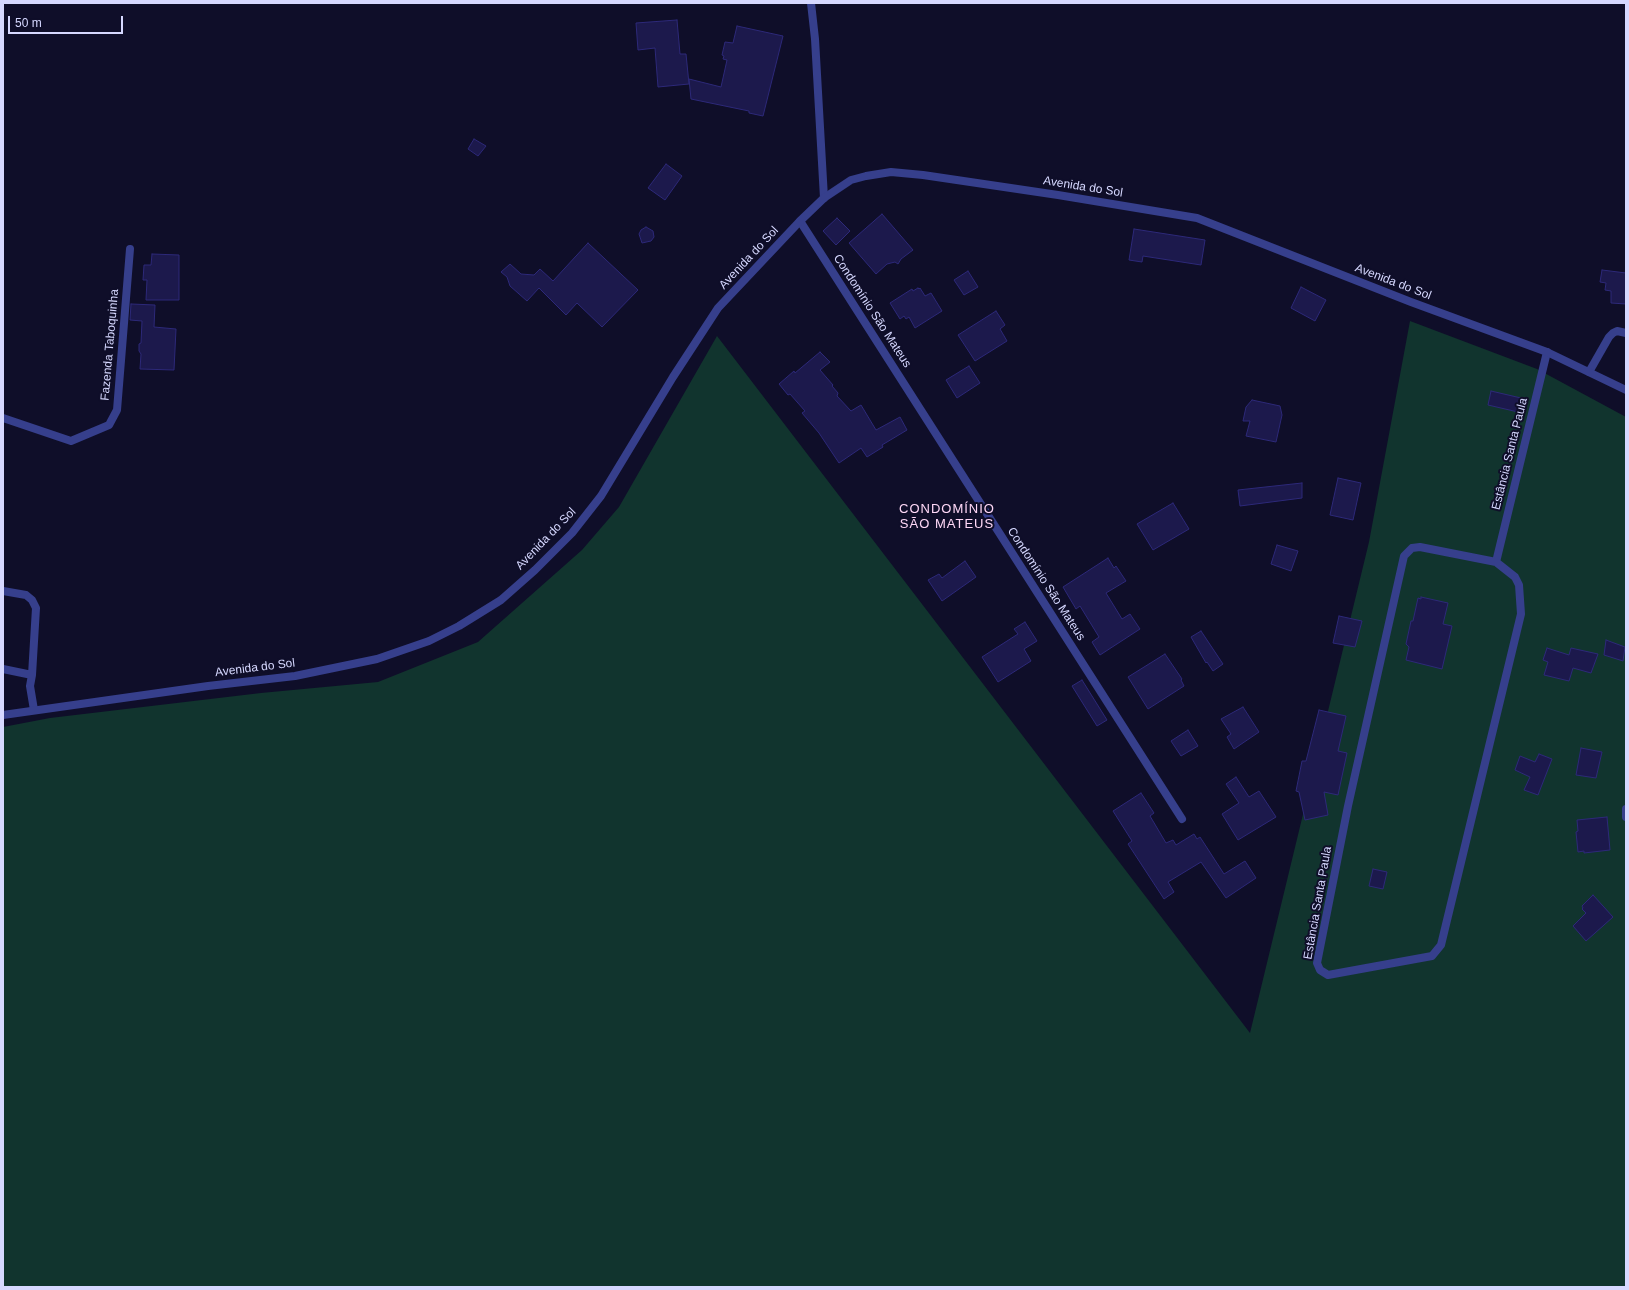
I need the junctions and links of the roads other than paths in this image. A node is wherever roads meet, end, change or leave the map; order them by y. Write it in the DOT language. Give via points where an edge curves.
graph roads {
  1 [pos="811,3"];
  2 [pos="824,198"];
  3 [pos="800,221"];
  4 [pos="130,248"];
  5 [pos="1626,333"];
  6 [pos="1547,352"];
  7 [pos="1589,372"];
  8 [pos="1626,390"];
  9 [pos="3,418"];
  10 [pos="1496,562"];
  11 [pos="3,591"];
  12 [pos="3,669"];
  13 [pos="32,675"];
  14 [pos="34,710"];
  15 [pos="3,715"];
  16 [pos="1626,809"];
  17 [pos="1626,817"];
  18 [pos="1182,819"];
  1 -- 2 [label="street"];
  2 -- 3 [label="street, Avenida do Sol"];
  2 -- 6 [label="street, Avenida do Sol" via="851,180 891,172 1058,195 1197,218"];
  3 -- 14 [label="street, Avenida do Sol" via="718,308 672,377 601,496 572,533 501,600 429,641 377,658 295,676"];
  3 -- 18 [label="street, Condomínio São Mateus"];
  4 -- 9 [label="street, Fazenda Taboquinha" via="117,410 109,426 71,441"];
  5 -- 7 [label="street" via="1617,331 1609,337"];
  6 -- 7 [label="street, Avenida do Sol"];
  6 -- 10 [label="street, Estância Santa Paula"];
  7 -- 8 [label="street, Avenida do Sol"];
  10 -- 10 [label="street, Estância Santa Paula" via="1515,577 1519,585 1521,614 1441,946 1432,956 1328,975 1320,970 1317,963 1348,806 1404,556 1412,548 1420,547"];
  11 -- 13 [label="street" via="26,594 36,608"];
  12 -- 13 [label="street"];
  13 -- 14 [label="street" via="30,686"];
  14 -- 15 [label="street, Avenida do Sol"];
  16 -- 17 [label="street"];
}
